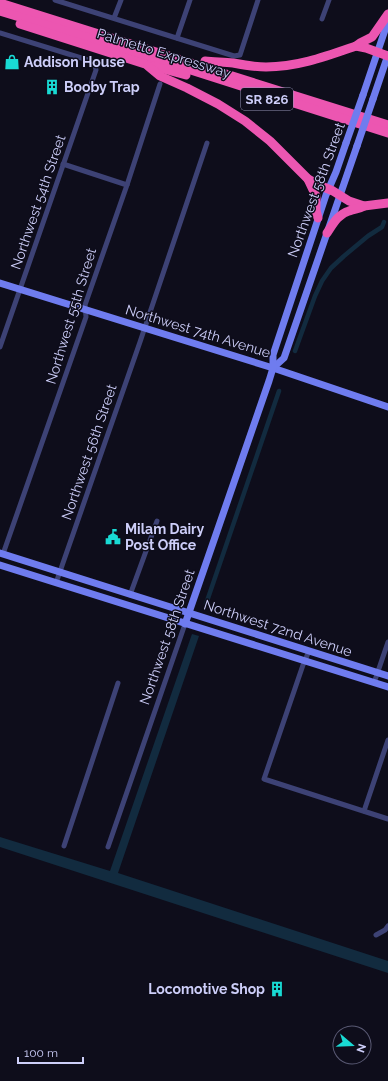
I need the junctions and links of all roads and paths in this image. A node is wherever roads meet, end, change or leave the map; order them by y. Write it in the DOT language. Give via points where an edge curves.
graph roads {
  1 [pos="11,0"];
  2 [pos="55,0"];
  3 [pos="120,0"];
  4 [pos="190,0"];
  5 [pos="258,0"];
  6 [pos="329,0"];
  7 [pos="0,3"];
  8 [pos="0,11"];
  9 [pos="388,14"];
  10 [pos="0,17"];
  11 [pos="114,18"];
  12 [pos="322,19"];
  13 [pos="388,22"];
  14 [pos="0,33"];
  15 [pos="177,38"];
  16 [pos="356,46"];
  17 [pos="377,53"];
  18 [pos="388,56"];
  19 [pos="205,61"];
  20 [pos="145,64"];
  21 [pos="160,84"];
  22 [pos="388,121"];
  23 [pos="388,125"];
  24 [pos="388,134"];
  25 [pos="388,138"];
  26 [pos="207,143"];
  27 [pos="63,164"];
  28 [pos="308,179"];
  29 [pos="127,185"];
  30 [pos="329,189"];
  31 [pos="340,194"];
  32 [pos="388,203"];
  33 [pos="364,206"];
  34 [pos="318,218"];
  35 [pos="327,233"];
  36 [pos="0,283"];
  37 [pos="20,290"];
  38 [pos="86,310"];
  39 [pos="144,329"];
  40 [pos="0,347"];
  41 [pos="273,368"];
  42 [pos="388,406"];
  43 [pos="157,520"];
  44 [pos="1,554"];
  45 [pos="0,565"];
  46 [pos="60,572"];
  47 [pos="56,583"];
  48 [pos="130,595"];
  49 [pos="189,613"];
  50 [pos="185,624"];
  51 [pos="388,642"];
  52 [pos="309,651"];
  53 [pos="305,661"];
  54 [pos="378,673"];
  55 [pos="388,676"];
  56 [pos="118,683"];
  57 [pos="374,683"];
  58 [pos="388,687"];
  59 [pos="388,740"];
  60 [pos="364,811"];
  61 [pos="388,819"];
  62 [pos="64,846"];
  63 [pos="108,847"];
  64 [pos="388,926"];
  65 [pos="376,935"];
  1 -- 19 [label="highway, Palmetto Expressway / SR 826"];
  2 -- 11 [label="street"];
  3 -- 11 [label="street"];
  4 -- 15 [label="street"];
  5 -- 15 [label="street" via="240,55 234,56"];
  6 -- 12 [label="street"];
  7 -- 23 [label="highway"];
  8 -- 24 [label="highway"];
  9 -- 16 [label="highway" via="372,36"];
  10 -- 20 [label="highway, Palmetto Expressway / SR 826"];
  11 -- 15 [label="street"];
  13 -- 17 [label="main road, Northwest 58th Street"];
  14 -- 27 [label="street, Northwest 54th Street" via="91,61 96,65"];
  16 -- 17 [label="highway"];
  16 -- 19 [label="highway" via="307,62 283,66"];
  17 -- 18 [label="highway"];
  17 -- 30 [label="main road, Northwest 58th Street, bridge"];
  18 -- 31 [label="main road, Northwest 58th Street, bridge"];
  19 -- 22 [label="highway, Palmetto Expressway / SR 826"];
  20 -- 25 [label="highway, Palmetto Expressway / SR 826" via="233,88"];
  20 -- 28 [label="highway" via="160,76 218,104 245,121 270,141"];
  21 -- 29 [label="street, Northwest 55th Street"];
  26 -- 39 [label="street, Northwest 56th Street"];
  27 -- 29 [label="street"];
  27 -- 37 [label="street, Northwest 54th Street"];
  28 -- 30 [label="highway"];
  28 -- 34 [label="highway" via="316,196"];
  29 -- 38 [label="street, Northwest 55th Street" via="84,305"];
  30 -- 31 [label="highway"];
  30 -- 34 [label="main road, Northwest 58th Street"];
  31 -- 33 [label="highway" via="349,201"];
  31 -- 35 [label="main road, Northwest 58th Street"];
  32 -- 33 [label="highway"];
  33 -- 35 [label="highway" via="341,215"];
  34 -- 41 [label="main road, Northwest 58th Street" via="273,355"];
  35 -- 41 [label="main road, Northwest 58th Street" via="284,358"];
  36 -- 37 [label="main road, Northwest 74th Avenue"];
  37 -- 38 [label="main road, Northwest 74th Avenue"];
  37 -- 40 [label="street, Northwest 54th Street"];
  38 -- 39 [label="main road, Northwest 74th Avenue"];
  38 -- 44 [label="street, Northwest 55th Street" via="86,317"];
  39 -- 41 [label="main road, Northwest 74th Avenue"];
  39 -- 46 [label="street, Northwest 56th Street"];
  41 -- 42 [label="main road, Northwest 74th Avenue"];
  41 -- 49 [label="main road, Northwest 58th Street"];
  43 -- 48 [label="street"];
  44 -- 46 [label="main road, Northwest 72nd Avenue"];
  45 -- 47 [label="main road, Northwest 72nd Avenue"];
  46 -- 47 [label="street, Northwest 56th Street"];
  46 -- 48 [label="main road, Northwest 72nd Avenue"];
  47 -- 50 [label="main road, Northwest 72nd Avenue"];
  48 -- 49 [label="main road, Northwest 72nd Avenue"];
  49 -- 50 [label="main road, Northwest 58th Street"];
  49 -- 52 [label="main road, Northwest 72nd Avenue"];
  50 -- 53 [label="main road, Northwest 72nd Avenue"];
  50 -- 63 [label="street, Northwest 58th Street"];
  51 -- 54 [label="street"];
  52 -- 53 [label="street"];
  52 -- 54 [label="main road, Northwest 72nd Avenue"];
  53 -- 57 [label="main road, Northwest 72nd Avenue"];
  53 -- 60 [label="street" via="264,779"];
  54 -- 55 [label="main road, Northwest 72nd Avenue"];
  54 -- 57 [label="street"];
  56 -- 62 [label="street"];
  57 -- 58 [label="main road, Northwest 72nd Avenue"];
  59 -- 60 [label="street"];
  60 -- 61 [label="street"];
  64 -- 65 [label="street"];
}
